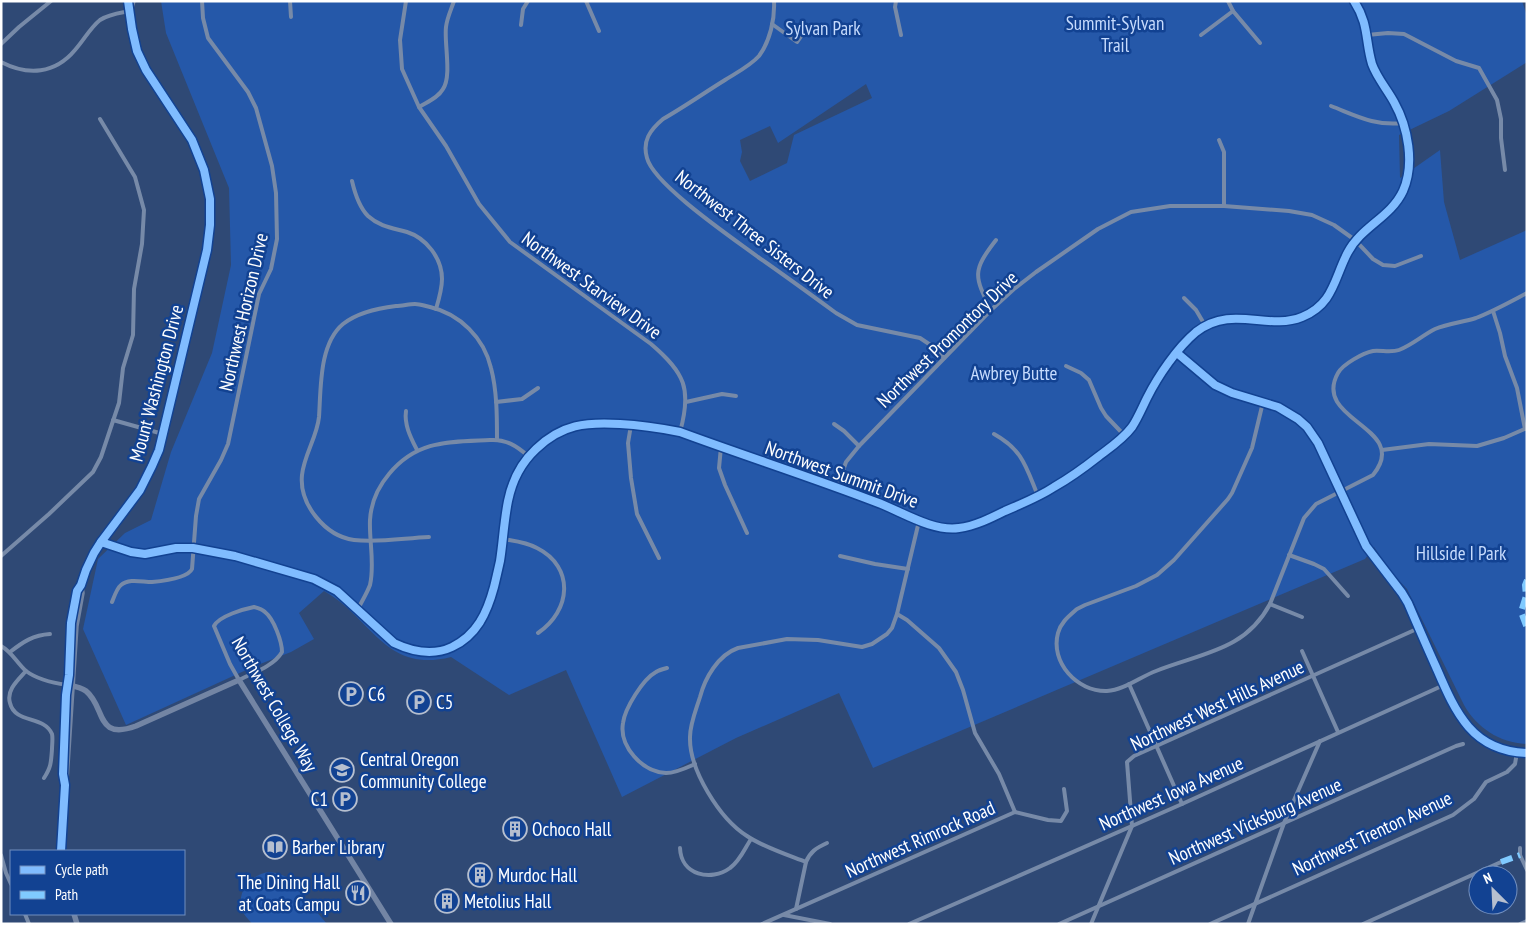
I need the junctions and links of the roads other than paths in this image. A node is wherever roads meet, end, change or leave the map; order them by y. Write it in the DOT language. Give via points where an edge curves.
graph roads {
  1 [pos="51,1"];
  2 [pos="128,1"];
  3 [pos="133,1"];
  4 [pos="202,1"];
  5 [pos="290,1"];
  6 [pos="406,1"];
  7 [pos="454,1"];
  8 [pos="528,1"];
  9 [pos="586,1"];
  10 [pos="774,1"];
  11 [pos="896,1"];
  12 [pos="1228,1"];
  13 [pos="1354,1"];
  14 [pos="1233,10"];
  15 [pos="130,11"];
  16 [pos="291,17"];
  17 [pos="772,24"];
  18 [pos="521,25"];
  19 [pos="599,32"];
  20 [pos="804,32"];
  21 [pos="901,35"];
  22 [pos="1201,35"];
  23 [pos="1367,35"];
  24 [pos="1260,42"];
  25 [pos="1,44"];
  26 [pos="1,62"];
  27 [pos="1331,106"];
  28 [pos="419,108"];
  29 [pos="100,119"];
  30 [pos="1403,123"];
  31 [pos="1219,140"];
  32 [pos="1506,170"];
  33 [pos="352,182"];
  34 [pos="1224,206"];
  35 [pos="996,240"];
  36 [pos="1355,240"];
  37 [pos="1421,256"];
  38 [pos="1527,293"];
  39 [pos="1184,298"];
  40 [pos="436,309"];
  41 [pos="991,310"];
  42 [pos="1493,311"];
  43 [pos="1206,327"];
  44 [pos="1177,353"];
  45 [pos="944,358"];
  46 [pos="1066,366"];
  47 [pos="538,388"];
  48 [pos="736,396"];
  49 [pos="496,402"];
  50 [pos="686,402"];
  51 [pos="1263,402"];
  52 [pos="406,411"];
  53 [pos="113,420"];
  54 [pos="834,424"];
  55 [pos="631,425"];
  56 [pos="1526,429"];
  57 [pos="680,432"];
  58 [pos="163,434"];
  59 [pos="994,434"];
  60 [pos="1125,436"];
  61 [pos="497,439"];
  62 [pos="859,446"];
  63 [pos="721,447"];
  64 [pos="417,450"];
  65 [pos="1382,450"];
  66 [pos="528,456"];
  67 [pos="837,488"];
  68 [pos="1340,491"];
  69 [pos="1038,496"];
  70 [pos="920,521"];
  71 [pos="747,533"];
  72 [pos="430,537"];
  73 [pos="503,539"];
  74 [pos="370,541"];
  75 [pos="101,542"];
  76 [pos="193,548"];
  77 [pos="1289,555"];
  78 [pos="1,556"];
  79 [pos="840,556"];
  80 [pos="659,558"];
  81 [pos="908,569"];
  82 [pos="1348,596"];
  83 [pos="112,602"];
  84 [pos="1270,604"];
  85 [pos="358,609"];
  86 [pos="897,614"];
  87 [pos="1302,617"];
  88 [pos="1419,628"];
  89 [pos="538,633"];
  90 [pos="50,634"];
  91 [pos="1,646"];
  92 [pos="1302,651"];
  93 [pos="10,652"];
  94 [pos="667,668"];
  95 [pos="26,671"];
  96 [pos="1313,675"];
  97 [pos="239,680"];
  98 [pos="1129,684"];
  99 [pos="1444,685"];
  100 [pos="70,686"];
  101 [pos="1338,732"];
  102 [pos="1320,740"];
  103 [pos="1463,744"];
  104 [pos="1156,746"];
  105 [pos="1517,752"];
  106 [pos="1527,753"];
  107 [pos="695,764"];
  108 [pos="44,778"];
  109 [pos="1064,789"];
  110 [pos="1182,804"];
  111 [pos="1015,812"];
  112 [pos="1284,823"];
  113 [pos="1132,826"];
  114 [pos="751,839"];
  115 [pos="826,843"];
  116 [pos="680,848"];
  117 [pos="1520,848"];
  118 [pos="61,850"];
  119 [pos="1,855"];
  120 [pos="806,862"];
  121 [pos="1501,862"];
  122 [pos="1527,870"];
  123 [pos="6,873"];
  124 [pos="1,875"];
  125 [pos="10,882"];
  126 [pos="1256,903"];
  127 [pos="1098,906"];
  128 [pos="796,909"];
  129 [pos="783,915"];
  130 [pos="1527,921"];
  131 [pos="391,924"];
  132 [pos="762,924"];
  133 [pos="830,924"];
  134 [pos="909,924"];
  135 [pos="1059,924"];
  136 [pos="1091,924"];
  137 [pos="1210,924"];
  138 [pos="1248,924"];
  139 [pos="1363,924"];
  140 [pos="1520,924"];
  1 -- 25 [label="street"];
  2 -- 15 [label="street, Mount Washington Drive"];
  3 -- 15 [label="street, Mount Washington Drive"];
  4 -- 76 [label="street, Northwest Horizon Drive" via="208,38 256,108 272,166 277,239 271,269 259,294 228,444 199,499"];
  5 -- 16 [label="street"];
  6 -- 28 [label="street, Northwest Starview Drive" via="400,40 402,69"];
  7 -- 28 [label="street" via="445,28 445,86 435,98"];
  8 -- 18 [label="street" via="523,8"];
  9 -- 19 [label="street"];
  10 -- 17 [label="street, Northwest Three Sisters Drive"];
  11 -- 21 [label="street"];
  12 -- 14 [label="street"];
  13 -- 23 [label="street, Northwest Summit Drive" via="1363,16"];
  14 -- 22 [label="street"];
  14 -- 24 [label="street"];
  15 -- 26 [label="street" via="100,20 67,59 54,67 43,71 27,70"];
  15 -- 58 [label="street, Mount Washington Drive" via="138,52 146,70 192,140 204,170 210,199 207,250"];
  17 -- 20 [label="street" via="797,42"];
  17 -- 45 [label="street, Northwest Three Sisters Drive" via="755,60 653,127 645,150 650,165 674,192 707,219 836,313 857,325 920,338"];
  23 -- 30 [label="street, Northwest Summit Drive" via="1373,67 1393,99"];
  23 -- 32 [label="street" via="1404,34 1456,61 1479,68 1498,100"];
  27 -- 30 [label="street" via="1376,123"];
  28 -- 50 [label="street, Northwest Starview Drive" via="446,146 479,204 510,242 667,357 680,374"];
  29 -- 53 [label="street" via="135,177 144,210 134,290 133,335"];
  30 -- 36 [label="street, Northwest Summit Drive" via="1410,163 1402,193 1394,205"];
  31 -- 34 [label="street" via="1224,152"];
  33 -- 40 [label="street" via="358,200 369,216 387,228 418,237 433,251 442,276"];
  34 -- 36 [label="street, Northwest Promontory Drive" via="1272,208 1312,215"];
  34 -- 41 [label="street, Northwest Promontory Drive" via="1170,206 1131,212 1098,229 1036,272"];
  35 -- 41 [label="street" via="982,258 977,276"];
  36 -- 37 [label="street, Northwest Promontory Drive" via="1383,266 1395,266"];
  36 -- 43 [label="street, Northwest Summit Drive" via="1330,293 1308,314 1286,321 1236,318"];
  38 -- 42 [label="street"];
  39 -- 43 [label="street"];
  40 -- 49 [label="street" via="461,322 476,336 491,369"];
  40 -- 74 [label="street" via="416,304 388,307 357,316 338,329 327,347 318,424 302,472 304,494 310,510 320,522 340,536"];
  41 -- 45 [label="street, Northwest Promontory Drive"];
  42 -- 56 [label="street"];
  42 -- 65 [label="street" via="1436,329 1397,351 1372,351 1341,369 1333,386 1334,397 1346,413 1372,433"];
  43 -- 44 [label="street, Northwest Summit Drive" via="1196,332"];
  44 -- 51 [label="street" via="1215,385"];
  44 -- 60 [label="street, Northwest Summit Drive" via="1160,374"];
  45 -- 62 [label="street, Northwest Promontory Drive"];
  46 -- 60 [label="street" via="1089,380 1106,416"];
  47 -- 49 [label="street" via="522,399"];
  48 -- 50 [label="street" via="722,394"];
  49 -- 61 [label="street"];
  50 -- 57 [label="street, Northwest Starview Drive"];
  51 -- 68 [label="street" via="1289,412 1307,427"];
  51 -- 98 [label="street" via="1252,448 1232,493 1165,570 1136,586 1085,605 1061,625 1057,651 1063,667 1076,681 1088,688 1107,691"];
  52 -- 64 [label="street" via="409,433"];
  53 -- 58 [label="street"];
  53 -- 78 [label="street" via="101,457 92,472"];
  54 -- 62 [label="street"];
  55 -- 57 [label="street, Northwest Summit Drive"];
  55 -- 66 [label="street, Northwest Summit Drive" via="596,423 571,427 544,441"];
  55 -- 80 [label="street" via="628,443 637,514"];
  56 -- 65 [label="street" via="1477,446 1429,444"];
  57 -- 63 [label="street, Northwest Summit Drive"];
  58 -- 75 [label="street, Mount Washington Drive" via="140,490"];
  59 -- 69 [label="street" via="1022,457"];
  60 -- 69 [label="street, Northwest Summit Drive"];
  61 -- 64 [label="street" via="441,443"];
  61 -- 66 [label="street" via="514,445"];
  62 -- 67 [label="street, Northwest Promontory Drive" via="846,462"];
  63 -- 67 [label="street, Northwest Summit Drive"];
  63 -- 71 [label="street" via="719,468"];
  64 -- 74 [label="street" via="397,464 382,482 371,514"];
  65 -- 68 [label="street" via="1378,468 1372,475"];
  66 -- 73 [label="street, Northwest Summit Drive" via="513,482"];
  67 -- 70 [label="street, Northwest Summit Drive"];
  68 -- 77 [label="street" via="1309,511"];
  68 -- 88 [label="street" via="1366,546 1402,593"];
  69 -- 70 [label="street, Northwest Summit Drive" via="992,518 959,528 947,529"];
  70 -- 81 [label="street"];
  72 -- 74 [label="street"];
  73 -- 85 [label="street, Northwest Summit Drive" via="490,604 474,631 461,643 429,653 405,648 385,636"];
  73 -- 89 [label="street" via="538,548 560,570 565,587 563,601 557,616"];
  74 -- 85 [label="street" via="370,583"];
  75 -- 76 [label="street, Northwest Summit Drive" via="145,554"];
  75 -- 100 [label="street, Mount Washington Drive" via="77,591 72,617"];
  76 -- 83 [label="street, Northwest Horizon Drive" via="190,573 153,582 128,581 120,585"];
  76 -- 85 [label="street, Northwest Summit Drive" via="235,556 314,579 337,591"];
  77 -- 82 [label="street" via="1324,569"];
  77 -- 84 [label="street"];
  79 -- 81 [label="street"];
  81 -- 86 [label="street"];
  84 -- 87 [label="street"];
  84 -- 98 [label="street" via="1255,627 1238,640"];
  86 -- 107 [label="street" via="887,634 862,647 787,639 738,648 724,655 706,682 692,721 690,748"];
  86 -- 111 [label="street" via="939,648 956,672 974,733 999,774"];
  88 -- 96 [label="street, Northwest West Hills Avenue"];
  88 -- 99 [label="street"];
  90 -- 93 [label="street" via="30,638"];
  91 -- 93 [label="street"];
  92 -- 96 [label="street"];
  93 -- 95 [label="street"];
  94 -- 107 [label="street" via="655,672 633,698 623,722 624,737 629,750 654,771 680,771"];
  95 -- 100 [label="street" via="41,680"];
  95 -- 108 [label="street" via="10,691 9,701 14,713 38,722 52,734 50,768"];
  96 -- 101 [label="street"];
  96 -- 104 [label="street, Northwest West Hills Avenue"];
  97 -- 97 [label="street, Northwest College Way" via="267,665 282,652 272,619 254,607 217,621 214,626"];
  97 -- 100 [label="street" via="122,730 107,725 87,692"];
  97 -- 131 [label="street, Northwest College Way"];
  98 -- 104 [label="street"];
  99 -- 101 [label="street, Northwest Iowa Avenue"];
  99 -- 105 [label="street" via="1458,715 1476,734 1498,747"];
  100 -- 118 [label="street, Mount Washington Drive"];
  101 -- 102 [label="street, Northwest Iowa Avenue"];
  102 -- 110 [label="street, Northwest Iowa Avenue"];
  102 -- 112 [label="street"];
  103 -- 112 [label="street, Northwest Vicksburg Avenue"];
  104 -- 110 [label="street"];
  104 -- 113 [label="street, Northwest West Hills Avenue" via="1126,762"];
  105 -- 106 [label="street"];
  105 -- 126 [label="street, Northwest Trenton Avenue" via="1515,764 1507,772 1486,782 1474,799 1453,816"];
  107 -- 114 [label="street" via="719,811"];
  109 -- 111 [label="street, Northwest Rimrock Road" via="1067,812 1061,821"];
  110 -- 113 [label="street, Northwest Iowa Avenue"];
  111 -- 128 [label="street, Northwest Rimrock Road"];
  112 -- 126 [label="street"];
  112 -- 127 [label="street, Northwest Vicksburg Avenue"];
  113 -- 127 [label="street, Northwest West Hills Avenue"];
  113 -- 134 [label="street, Northwest Iowa Avenue"];
  114 -- 116 [label="street" via="734,864 717,874 702,875 690,869 682,860"];
  114 -- 120 [label="street"];
  115 -- 120 [label="street" via="813,850"];
  117 -- 122 [label="street"];
  119 -- 123 [label="street"];
  120 -- 128 [label="street"];
  121 -- 139 [label="street"];
  123 -- 124 [label="street"];
  123 -- 125 [label="street"];
  126 -- 137 [label="street, Northwest Trenton Avenue"];
  126 -- 138 [label="street"];
  127 -- 135 [label="street, Northwest Vicksburg Avenue"];
  127 -- 136 [label="street, Northwest West Hills Avenue"];
  128 -- 129 [label="street, Northwest Rimrock Road"];
  129 -- 132 [label="street, Northwest Rimrock Road"];
  129 -- 133 [label="street"];
  130 -- 140 [label="street"];
}
